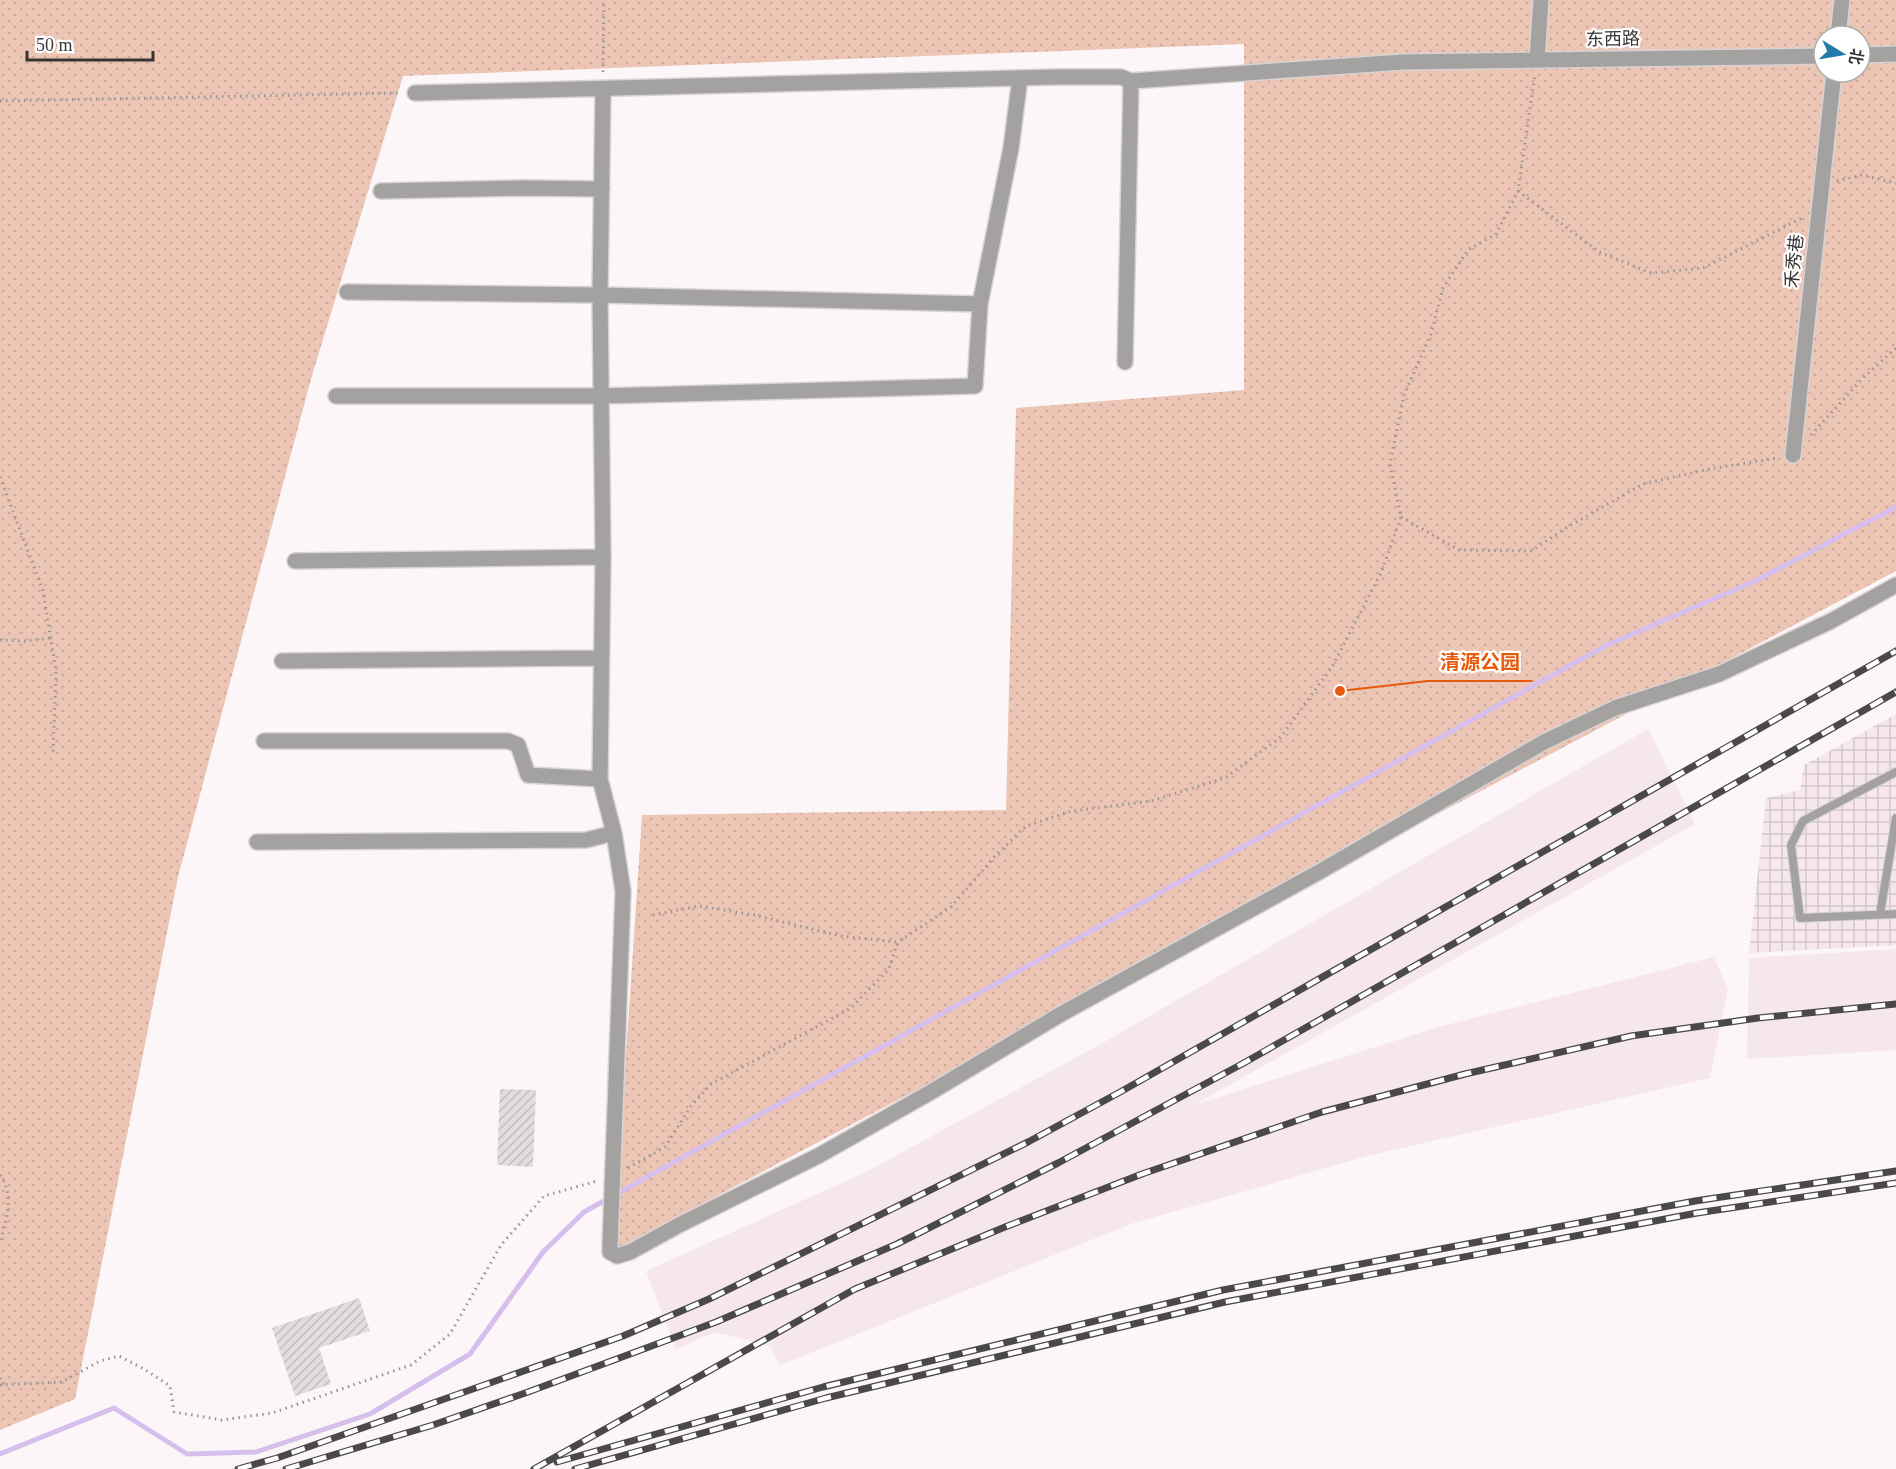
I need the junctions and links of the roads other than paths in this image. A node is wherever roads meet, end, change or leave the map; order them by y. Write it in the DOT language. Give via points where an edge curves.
graph roads {
  1 [pos="1541,0"];
  2 [pos="1842,0"];
  3 [pos="1839,24"];
  4 [pos="1896,54"];
  5 [pos="1872,55"];
  6 [pos="1812,56"];
  7 [pos="1537,60"];
  8 [pos="1020,78"];
  9 [pos="1131,81"];
  10 [pos="1833,84"];
  11 [pos="603,89"];
  12 [pos="415,93"];
  13 [pos="602,189"];
  14 [pos="381,191"];
  15 [pos="347,292"];
  16 [pos="600,295"];
  17 [pos="980,304"];
  18 [pos="1125,362"];
  19 [pos="336,396"];
  20 [pos="601,396"];
  21 [pos="1793,455"];
  22 [pos="603,557"];
  23 [pos="295,561"];
  24 [pos="1896,585"];
  25 [pos="601,658"];
  26 [pos="282,661"];
  27 [pos="264,741"];
  28 [pos="1896,772"];
  29 [pos="600,779"];
  30 [pos="1896,818"];
  31 [pos="614,833"];
  32 [pos="257,842"];
  33 [pos="1880,914"];
  34 [pos="1896,914"];
  1 -- 7 [label="street"];
  2 -- 3 [label="street"];
  4 -- 5 [label="street"];
  6 -- 7 [label="street, 东西路"];
  7 -- 9 [label="street, 东西路" via="1403,62"];
  8 -- 9 [label="street, 东西路"];
  8 -- 11 [label="street, 东西路"];
  8 -- 17 [label="street" via="1011,148"];
  9 -- 18 [label="street"];
  10 -- 21 [label="street, 禾秀巷"];
  11 -- 12 [label="street, 东西路"];
  11 -- 13 [label="street"];
  13 -- 14 [label="street"];
  13 -- 16 [label="street"];
  15 -- 16 [label="street"];
  16 -- 17 [label="street"];
  16 -- 20 [label="street"];
  17 -- 20 [label="street" via="975,386"];
  19 -- 20 [label="street"];
  20 -- 22 [label="street"];
  22 -- 23 [label="street"];
  22 -- 25 [label="street"];
  24 -- 31 [label="street" via="1719,674 1615,708 1544,742 818,1155 616,1256 610,1252 610,1246 623,891"];
  25 -- 26 [label="street"];
  25 -- 29 [label="street"];
  27 -- 29 [label="street" via="507,741 518,745 528,775"];
  28 -- 33 [label="lane" via="1803,821 1791,845 1800,918"];
  29 -- 31 [label="street"];
  30 -- 33 [label="lane"];
  31 -- 32 [label="street" via="586,840"];
  33 -- 34 [label="lane"];
}
